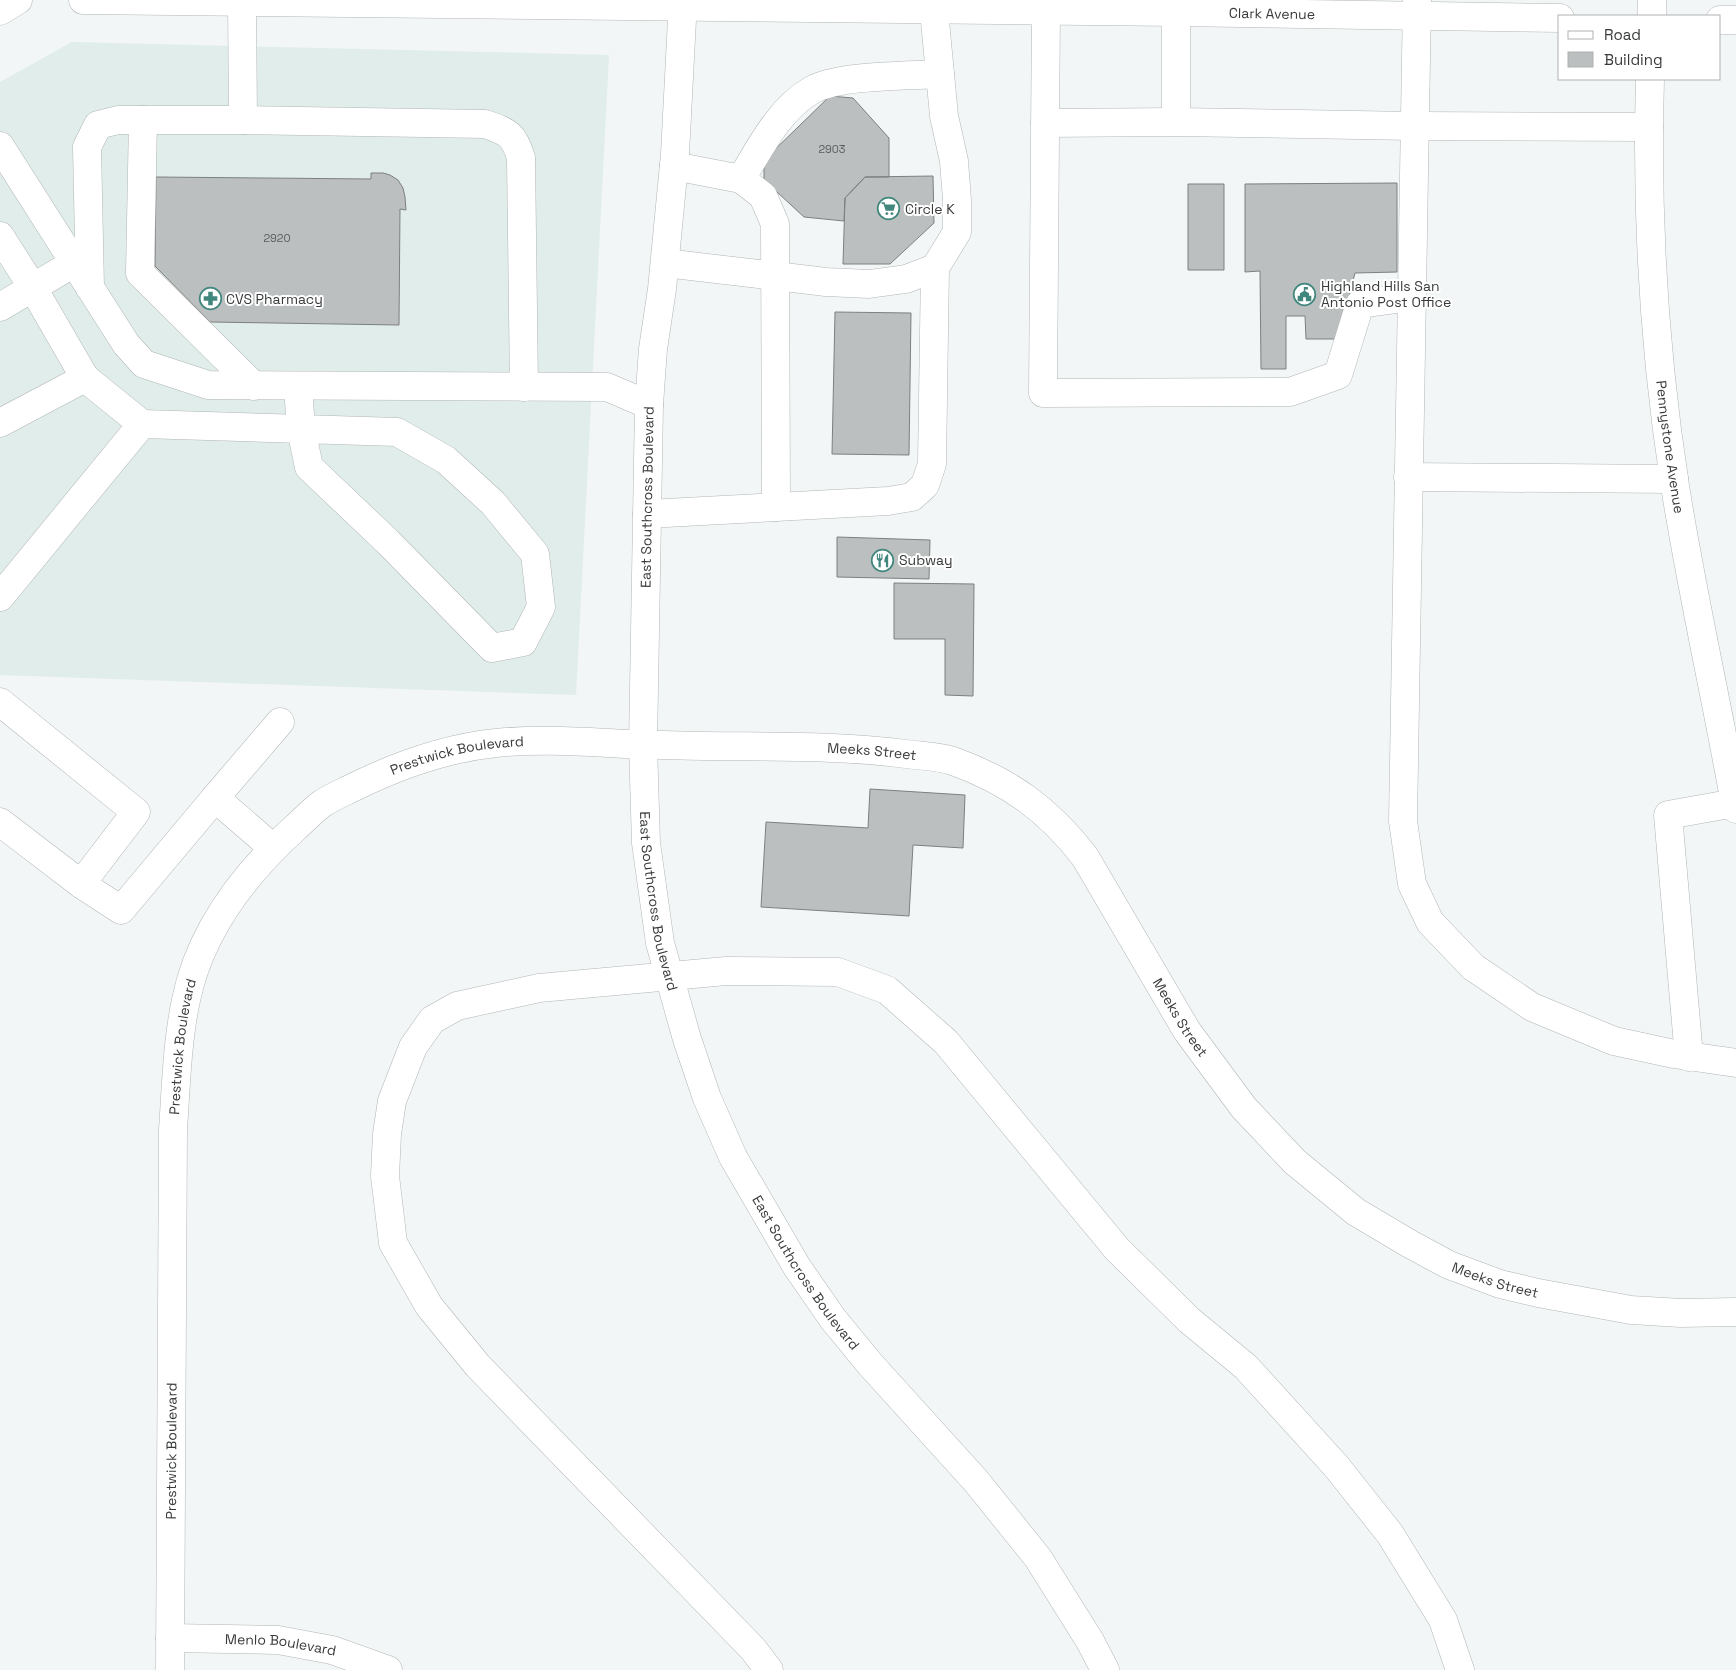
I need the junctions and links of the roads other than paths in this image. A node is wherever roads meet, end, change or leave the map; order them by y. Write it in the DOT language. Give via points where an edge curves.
graph roads {
  1 [pos="18,0"];
  2 [pos="83,0"];
  3 [pos="1652,0"];
  4 [pos="242,2"];
  5 [pos="683,4"];
  6 [pos="933,5"];
  7 [pos="1176,6"];
  8 [pos="1417,8"];
  9 [pos="1046,10"];
  10 [pos="0,11"];
  11 [pos="1652,15"];
  12 [pos="1558,18"];
  13 [pos="1721,20"];
  14 [pos="1736,20"];
  15 [pos="940,74"];
  16 [pos="1650,80"];
  17 [pos="143,120"];
  18 [pos="243,120"];
  19 [pos="1176,122"];
  20 [pos="1045,123"];
  21 [pos="1414,126"];
  22 [pos="1649,127"];
  23 [pos="0,146"];
  24 [pos="674,166"];
  25 [pos="741,178"];
  26 [pos="0,236"];
  27 [pos="74,263"];
  28 [pos="665,263"];
  29 [pos="934,268"];
  30 [pos="775,276"];
  31 [pos="33,288"];
  32 [pos="90,288"];
  33 [pos="1411,297"];
  34 [pos="0,307"];
  35 [pos="85,378"];
  36 [pos="254,386"];
  37 [pos="298,386"];
  38 [pos="524,387"];
  39 [pos="649,405"];
  40 [pos="0,423"];
  41 [pos="142,424"];
  42 [pos="301,429"];
  43 [pos="1408,477"];
  44 [pos="1674,479"];
  45 [pos="776,507"];
  46 [pos="647,514"];
  47 [pos="0,597"];
  48 [pos="0,702"];
  49 [pos="280,722"];
  50 [pos="643,745"];
  51 [pos="215,798"];
  52 [pos="1736,806"];
  53 [pos="0,822"];
  54 [pos="273,848"];
  55 [pos="81,884"];
  56 [pos="669,976"];
  57 [pos="1689,1056"];
  58 [pos="1736,1063"];
  59 [pos="1736,1312"];
  60 [pos="170,1638"];
  61 [pos="170,1670"];
  62 [pos="388,1670"];
  63 [pos="769,1670"];
  64 [pos="1105,1670"];
  65 [pos="1460,1670"];
  1 -- 10 [label="street"];
  2 -- 4 [label="street, Clark Avenue"];
  3 -- 11 [label="street"];
  4 -- 5 [label="street, Clark Avenue"];
  4 -- 18 [label="street"];
  5 -- 6 [label="street, Clark Avenue"];
  5 -- 24 [label="street, East Southcross Boulevard"];
  6 -- 9 [label="street, Clark Avenue"];
  6 -- 15 [label="street"];
  7 -- 8 [label="street, Clark Avenue"];
  7 -- 9 [label="street, Clark Avenue"];
  7 -- 19 [label="street"];
  8 -- 12 [label="street, Clark Avenue"];
  8 -- 21 [label="street"];
  9 -- 20 [label="street"];
  13 -- 14 [label="street"];
  15 -- 25 [label="street" via="840,80 812,90 786,112"];
  15 -- 29 [label="street" via="944,116 954,161 957,232"];
  16 -- 22 [label="street, Pennystone Avenue"];
  17 -- 18 [label="street"];
  17 -- 32 [label="street" via="118,120 98,125 87,147"];
  17 -- 36 [label="street" via="140,273"];
  18 -- 38 [label="street" via="485,124 507,132 516,142 520,158"];
  19 -- 20 [label="street"];
  19 -- 21 [label="street"];
  20 -- 33 [label="street" via="1043,393 1290,392 1338,375 1360,304"];
  21 -- 22 [label="street"];
  21 -- 33 [label="street"];
  22 -- 44 [label="street, Pennystone Avenue" via="1652,265"];
  23 -- 27 [label="street"];
  24 -- 25 [label="street"];
  24 -- 28 [label="street, East Southcross Boulevard"];
  25 -- 30 [label="street" via="763,196 775,224"];
  26 -- 31 [label="street"];
  27 -- 31 [label="street"];
  27 -- 32 [label="street"];
  28 -- 30 [label="street"];
  28 -- 39 [label="street, East Southcross Boulevard"];
  29 -- 30 [label="street" via="906,279 869,284"];
  29 -- 45 [label="street" via="932,464 925,485 912,497 888,501"];
  30 -- 45 [label="street"];
  31 -- 34 [label="street"];
  31 -- 35 [label="street"];
  32 -- 36 [label="street" via="126,344 144,364 208,385"];
  33 -- 43 [label="street"];
  35 -- 40 [label="street"];
  35 -- 41 [label="street"];
  36 -- 37 [label="street"];
  37 -- 38 [label="street"];
  37 -- 42 [label="street"];
  38 -- 39 [label="street" via="607,388"];
  39 -- 46 [label="street, East Southcross Boulevard"];
  41 -- 42 [label="street"];
  41 -- 47 [label="street"];
  42 -- 42 [label="street" via="397,432 446,460 493,503 535,554 541,607 523,642 492,648 309,467"];
  43 -- 44 [label="street"];
  43 -- 57 [label="street" via="1403,821 1412,884 1430,922 1473,966 1532,1007 1614,1041"];
  44 -- 52 [label="street, Pennystone Avenue"];
  45 -- 46 [label="street"];
  46 -- 50 [label="street, East Southcross Boulevard"];
  48 -- 55 [label="street" via="136,812"];
  49 -- 51 [label="street"];
  50 -- 54 [label="street, Prestwick Boulevard" via="544,740 494,743 445,752 410,762 323,802"];
  50 -- 56 [label="street, East Southcross Boulevard" via="646,843 660,943"];
  50 -- 59 [label="street, Meeks Street" via="877,750 949,760 989,776 1032,802 1070,837 1085,857 1187,1031 1244,1108 1295,1162 1356,1212 1449,1264 1500,1284 1631,1310"];
  51 -- 54 [label="street"];
  51 -- 55 [label="street" via="121,910"];
  52 -- 57 [label="street" via="1668,815"];
  53 -- 55 [label="street"];
  54 -- 60 [label="street, Prestwick Boulevard" via="214,924 197,961 180,1041 173,1130"];
  56 -- 63 [label="street" via="539,988 457,1006 432,1020 413,1047 392,1101 385,1176 393,1243 429,1306 478,1366 753,1649"];
  56 -- 64 [label="street, East Southcross Boulevard" via="706,1098 733,1157 796,1267 870,1364 976,1481 1038,1558"];
  56 -- 65 [label="street" via="726,971 838,972 886,990 946,1042 1117,1249 1190,1320 1246,1367 1336,1466 1390,1534 1437,1611"];
  57 -- 58 [label="street"];
  60 -- 61 [label="street, Prestwick Boulevard"];
  60 -- 62 [label="street, Menlo Boulevard" via="278,1640 332,1650"];
}
